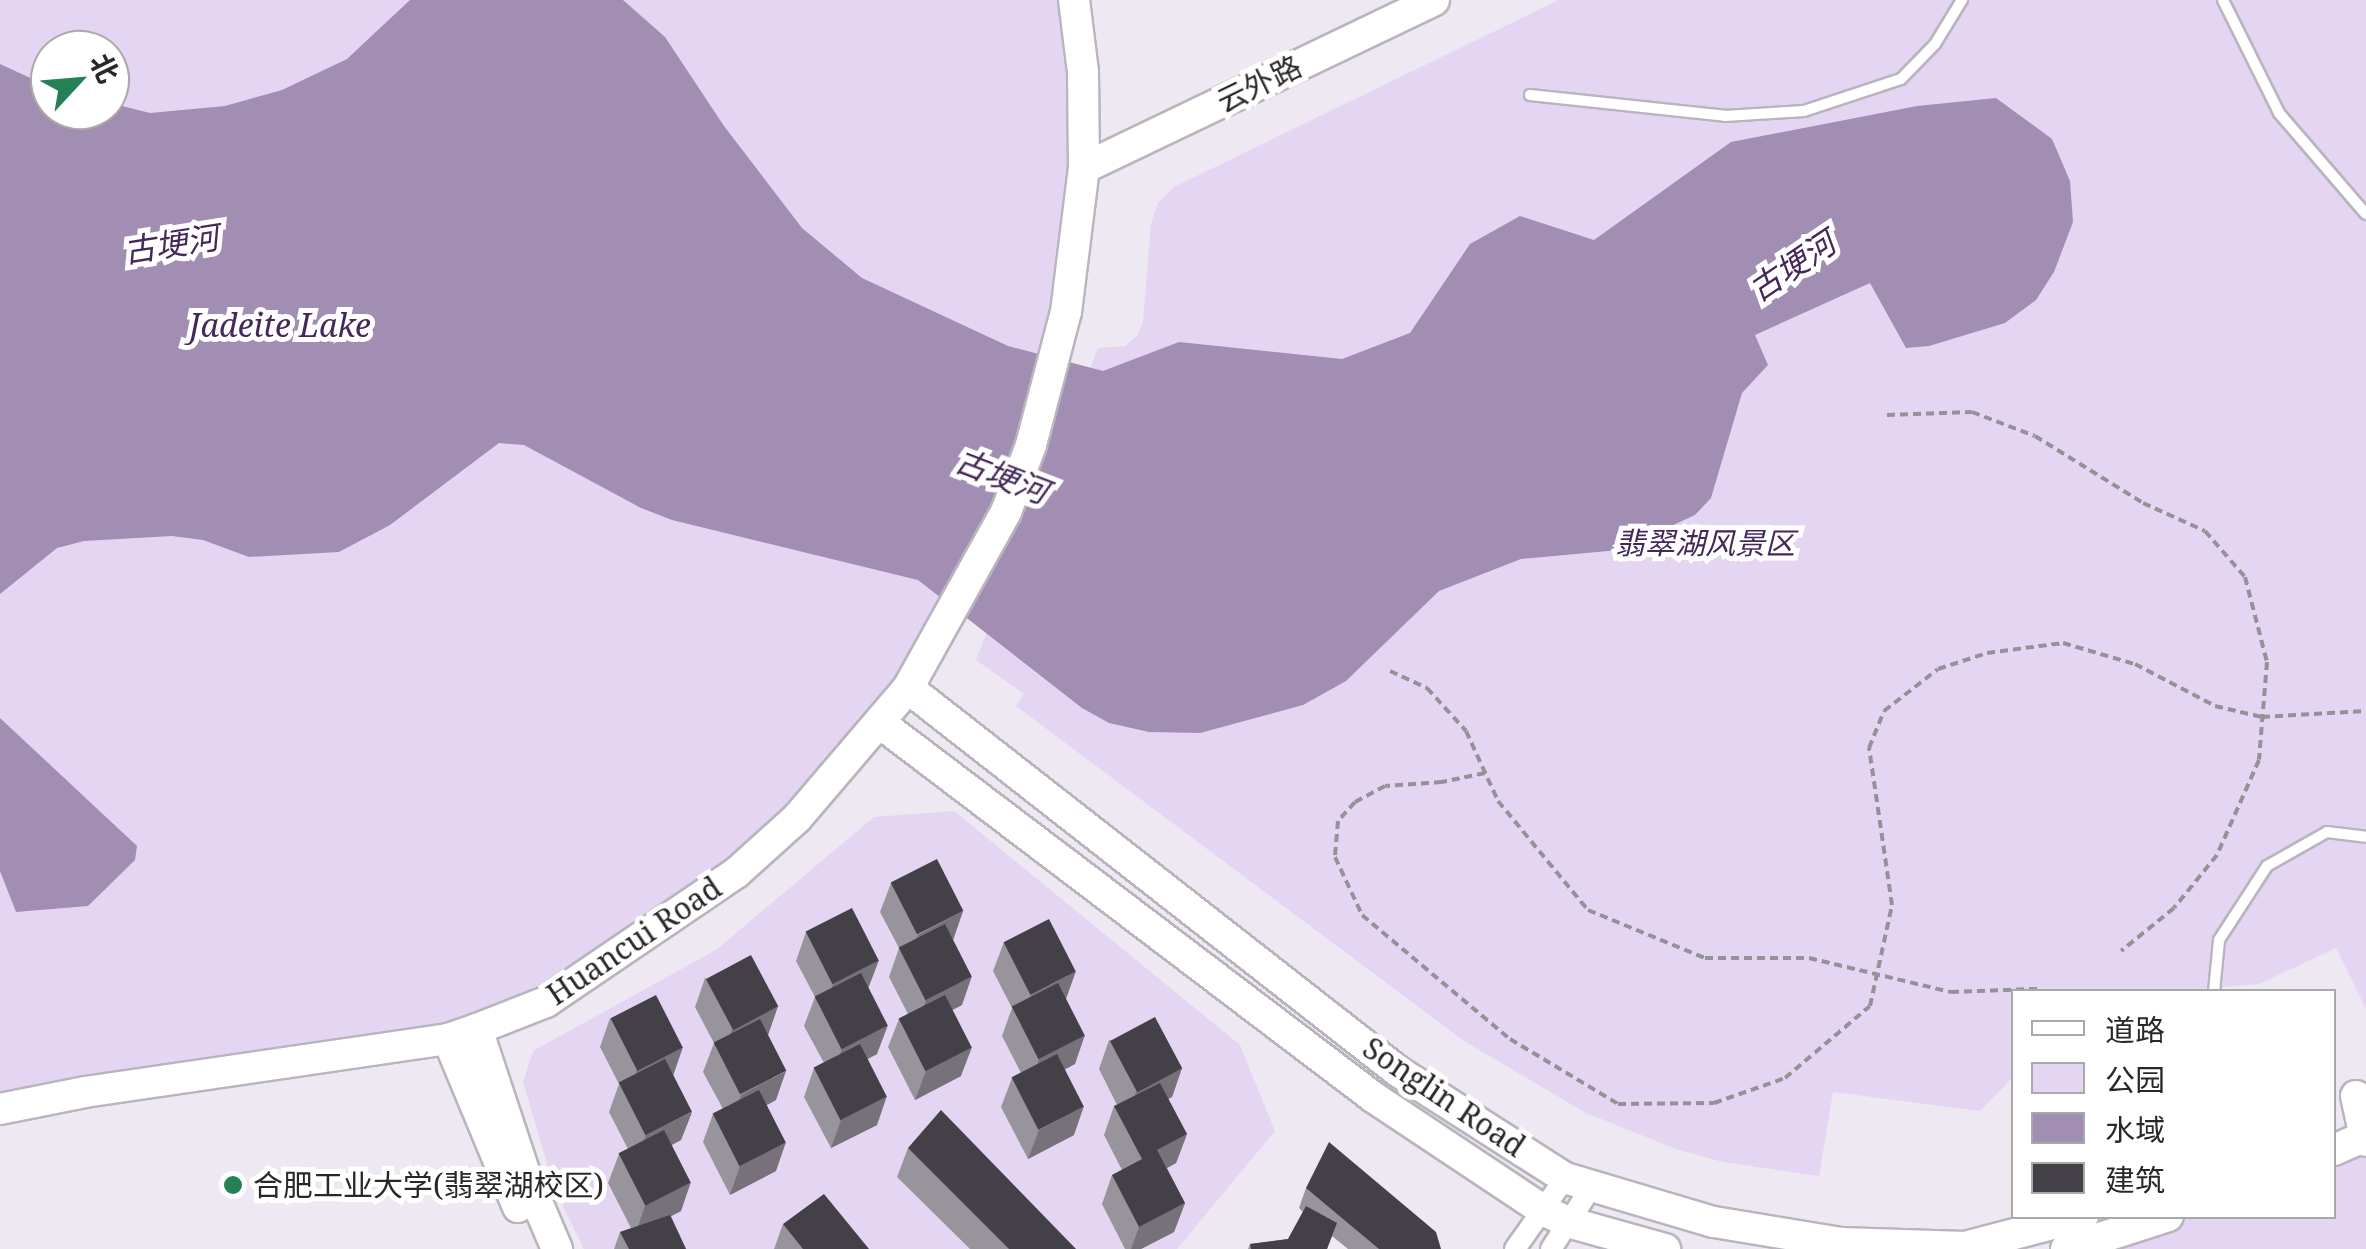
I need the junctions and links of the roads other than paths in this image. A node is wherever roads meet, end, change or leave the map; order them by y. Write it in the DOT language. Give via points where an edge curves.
graph roads {
  1 [pos="1074,0"];
  2 [pos="1434,0"];
  3 [pos="1962,0"];
  4 [pos="2223,0"];
  5 [pos="1530,94"];
  6 [pos="1084,168"];
  7 [pos="2366,214"];
  8 [pos="908,688"];
  9 [pos="880,724"];
  10 [pos="2366,836"];
  11 [pos="2214,989"];
  12 [pos="462,1034"];
  13 [pos="2352,1098"];
  14 [pos="0,1110"];
  15 [pos="2365,1138"];
  16 [pos="2336,1149"];
  17 [pos="1578,1182"];
  18 [pos="1556,1216"];
  19 [pos="2071,1219"];
  20 [pos="2159,1219"];
  21 [pos="537,1249"];
  22 [pos="557,1249"];
  23 [pos="1515,1249"];
  24 [pos="1551,1249"];
  25 [pos="1665,1249"];
  26 [pos="2066,1249"];
  1 -- 6 [label="street" via="1084,72"];
  2 -- 6 [label="street, 云外路"];
  3 -- 5 [label="lane" via="1935,44 1901,79 1804,111 1725,116"];
  4 -- 7 [label="lane" via="2279,113"];
  6 -- 8 [label="street, Huancui Road" via="1066,312 1031,445 1006,512"];
  8 -- 9 [label="street, Huancui Road"];
  8 -- 17 [label="street, Songlin Road" via="1400,1072"];
  9 -- 12 [label="street, Huancui Road" via="797,818 736,873 546,1002"];
  9 -- 18 [label="street, Songlin Road" via="1373,1097"];
  10 -- 11 [label="lane" via="2328,832 2267,866 2219,940"];
  12 -- 14 [label="street, Huancui Road"];
  12 -- 21 [label="street" via="474,1110"];
  12 -- 22 [label="street"];
  13 -- 15 [label="street"];
  15 -- 16 [label="street"];
  17 -- 18 [label="street"];
  17 -- 19 [label="street, Songlin Road" via="1714,1222 1841,1243 1964,1248"];
  18 -- 23 [label="street"];
  18 -- 24 [label="street"];
  18 -- 25 [label="street, Songlin Road"];
  20 -- 26 [label="street"];
}
